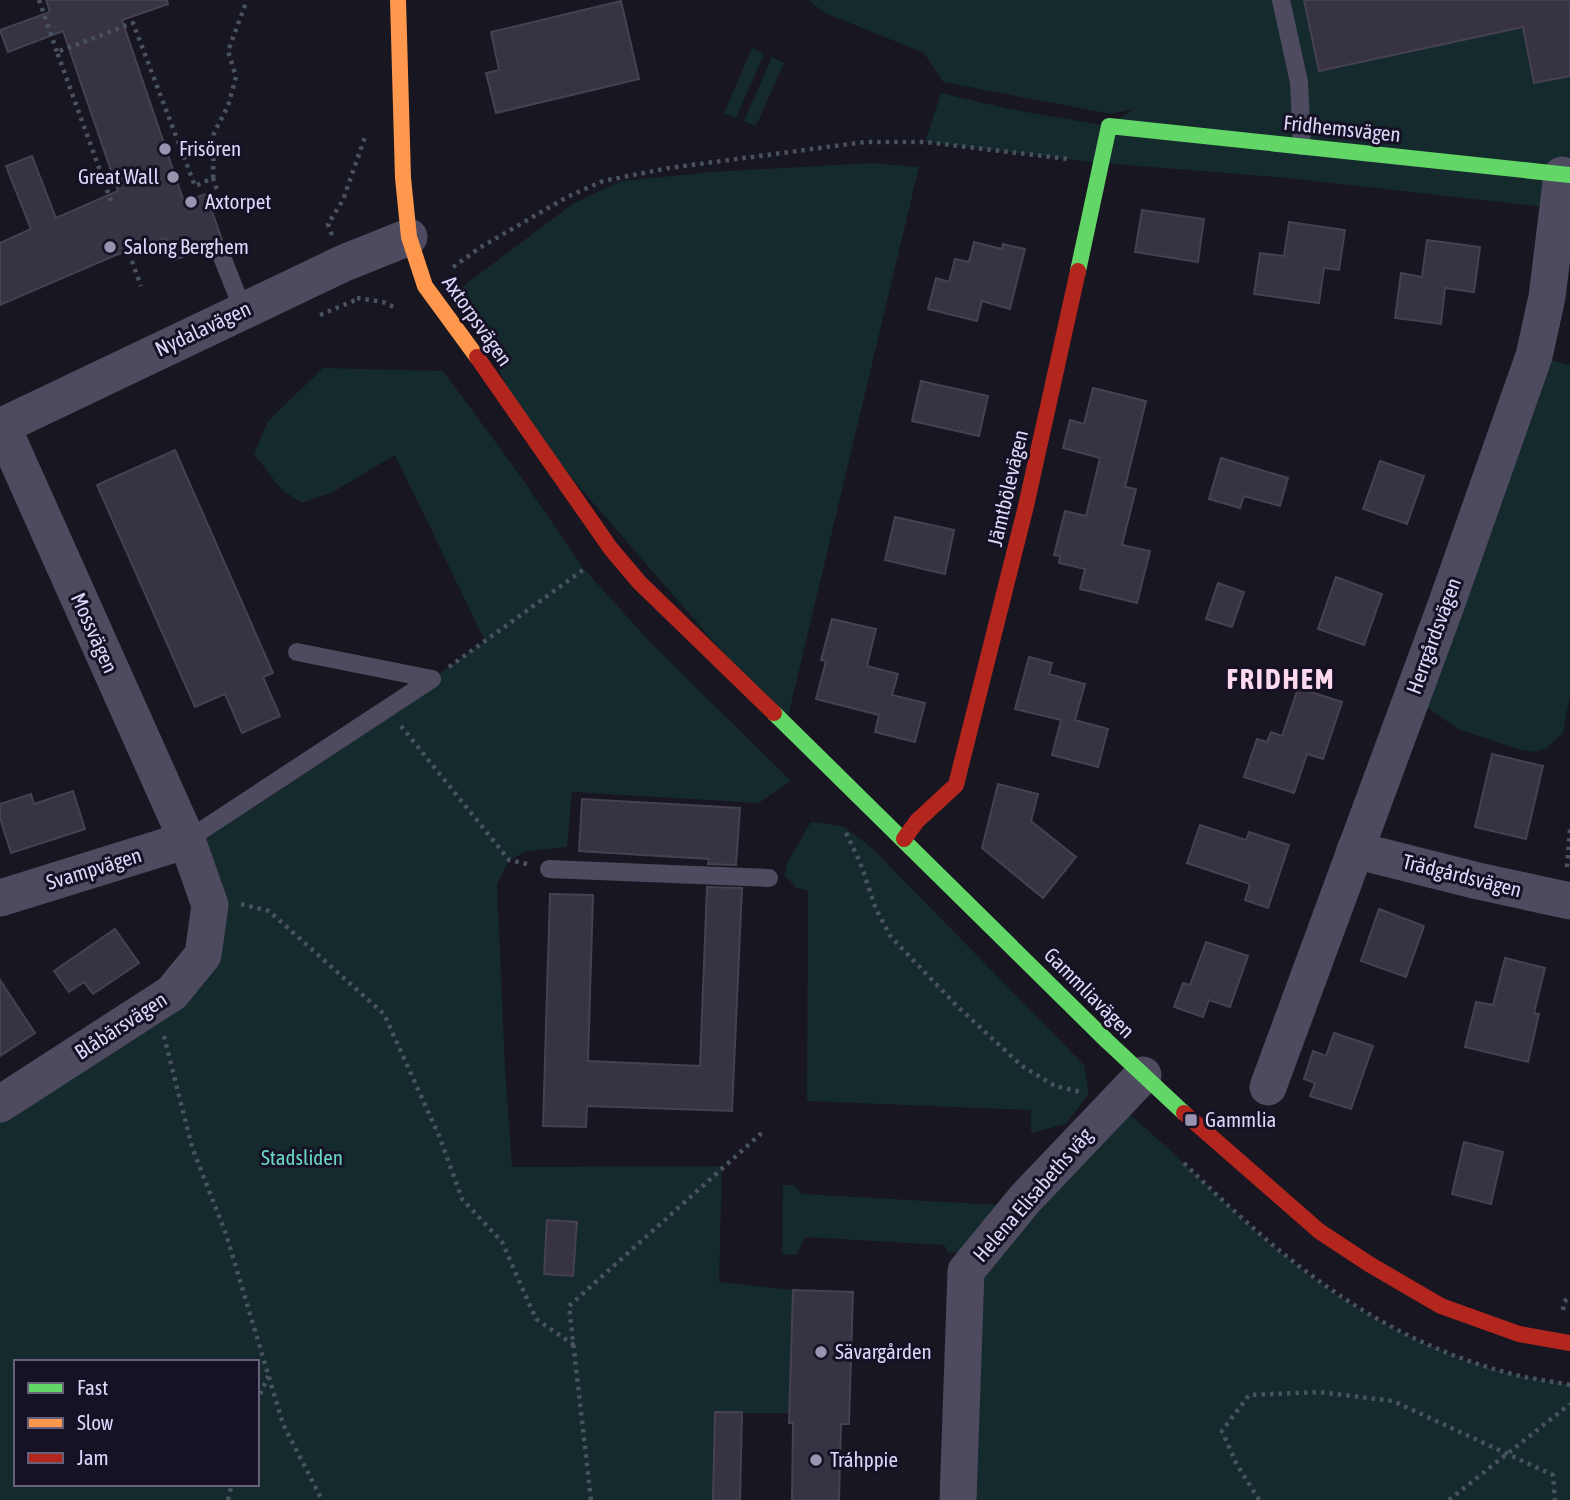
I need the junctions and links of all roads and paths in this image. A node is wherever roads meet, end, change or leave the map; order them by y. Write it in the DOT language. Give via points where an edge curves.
graph roads {
  1 [pos="38,0"];
  2 [pos="247,0"];
  3 [pos="398,0"];
  4 [pos="1281,0"];
  5 [pos="57,52"];
  6 [pos="1109,126"];
  7 [pos="368,128"];
  8 [pos="1302,146"];
  9 [pos="1102,163"];
  10 [pos="1566,175"];
  11 [pos="213,178"];
  12 [pos="218,192"];
  13 [pos="111,201"];
  14 [pos="409,237"];
  15 [pos="127,245"];
  16 [pos="222,257"];
  17 [pos="344,263"];
  18 [pos="141,286"];
  19 [pos="425,286"];
  20 [pos="396,308"];
  21 [pos="243,310"];
  22 [pos="404,318"];
  23 [pos="1,426"];
  24 [pos="592,578"];
  25 [pos="639,582"];
  26 [pos="297,652"];
  27 [pos="432,679"];
  28 [pos="387,709"];
  29 [pos="843,826"];
  30 [pos="904,839"];
  31 [pos="187,840"];
  32 [pos="1354,849"];
  33 [pos="550,869"];
  34 [pos="769,878"];
  35 [pos="206,895"];
  36 [pos="0,898"];
  37 [pos="1570,901"];
  38 [pos="156,1004"];
  39 [pos="1143,1075"];
  40 [pos="1268,1087"];
  41 [pos="1115,1103"];
  42 [pos="0,1104"];
  43 [pos="765,1130"];
  44 [pos="1177,1157"];
  45 [pos="1570,1343"];
  46 [pos="574,1345"];
  47 [pos="268,1375"];
  48 [pos="1570,1385"];
  49 [pos="259,1397"];
  50 [pos="1570,1404"];
  51 [pos="1507,1454"];
  52 [pos="322,1500"];
  53 [pos="591,1500"];
  54 [pos="958,1500"];
  55 [pos="1259,1500"];
  56 [pos="1449,1500"];
  57 [pos="1555,1500"];
  1 -- 5 [label="path"];
  2 -- 11 [label="path" via="228,51 236,77 214,133"];
  3 -- 14 [label="street, Axtorpsvägen"];
  4 -- 8 [label="lane" via="1299,82"];
  5 -- 11 [label="path" via="134,23 194,186"];
  5 -- 13 [label="path"];
  6 -- 8 [label="street, Fridhemsvägen"];
  6 -- 9 [label="street, Jämtbölevägen"];
  7 -- 17 [label="path" via="343,200 328,224"];
  8 -- 10 [label="street, Fridhemsvägen"];
  9 -- 19 [label="path" via="925,142 877,142 669,168 603,181 567,197"];
  9 -- 30 [label="street, Jämtbölevägen" via="1026,506 956,785"];
  10 -- 32 [label="street, Herrgårdsvägen" via="1534,356"];
  11 -- 12 [label="path"];
  14 -- 17 [label="street, Nydalavägen"];
  14 -- 19 [label="street, Axtorpsvägen"];
  15 -- 18 [label="path"];
  16 -- 21 [label="lane"];
  17 -- 20 [label="path" via="358,299"];
  17 -- 21 [label="street, Nydalavägen"];
  19 -- 20 [label="path"];
  19 -- 25 [label="street, Axtorpsvägen"];
  20 -- 22 [label="path"];
  21 -- 23 [label="street, Nydalavägen"];
  23 -- 31 [label="street, Mossvägen"];
  24 -- 27 [label="path" via="584,569"];
  25 -- 30 [label="street, Gammliavägen"];
  26 -- 27 [label="lane"];
  27 -- 28 [label="lane"];
  28 -- 31 [label="lane"];
  28 -- 33 [label="path" via="509,860"];
  29 -- 41 [label="path" via="891,937 958,1007 1023,1066 1055,1086"];
  30 -- 39 [label="street, Gammliavägen"];
  31 -- 35 [label="street, Blåbärsvägen"];
  31 -- 36 [label="street, Svampvägen"];
  32 -- 37 [label="street, Trädgårdsvägen"];
  32 -- 40 [label="street, Herrgårdsvägen"];
  33 -- 34 [label="lane"];
  35 -- 38 [label="street, Blåbärsvägen" via="210,905 203,955 173,993"];
  35 -- 46 [label="path" via="269,911 384,1014 462,1199 502,1242 536,1319"];
  38 -- 42 [label="street, Blåbärsvägen"];
  38 -- 47 [label="path" via="192,1147 226,1234"];
  39 -- 41 [label="street, Helena Elisabeths väg"];
  39 -- 45 [label="street, Gammliavägen" via="1319,1231 1369,1264 1441,1306 1519,1334"];
  41 -- 54 [label="street, Helena Elisabeths väg" via="1022,1201 966,1271"];
  43 -- 46 [label="path" via="569,1306"];
  44 -- 48 [label="path" via="1285,1256 1346,1301 1449,1353 1513,1375"];
  46 -- 53 [label="path"];
  47 -- 49 [label="path"];
  47 -- 52 [label="path" via="283,1424"];
  50 -- 51 [label="path"];
  51 -- 55 [label="path" via="1393,1401 1319,1392 1249,1395 1222,1431"];
  51 -- 56 [label="path"];
  51 -- 57 [label="path" via="1553,1475"];
}
